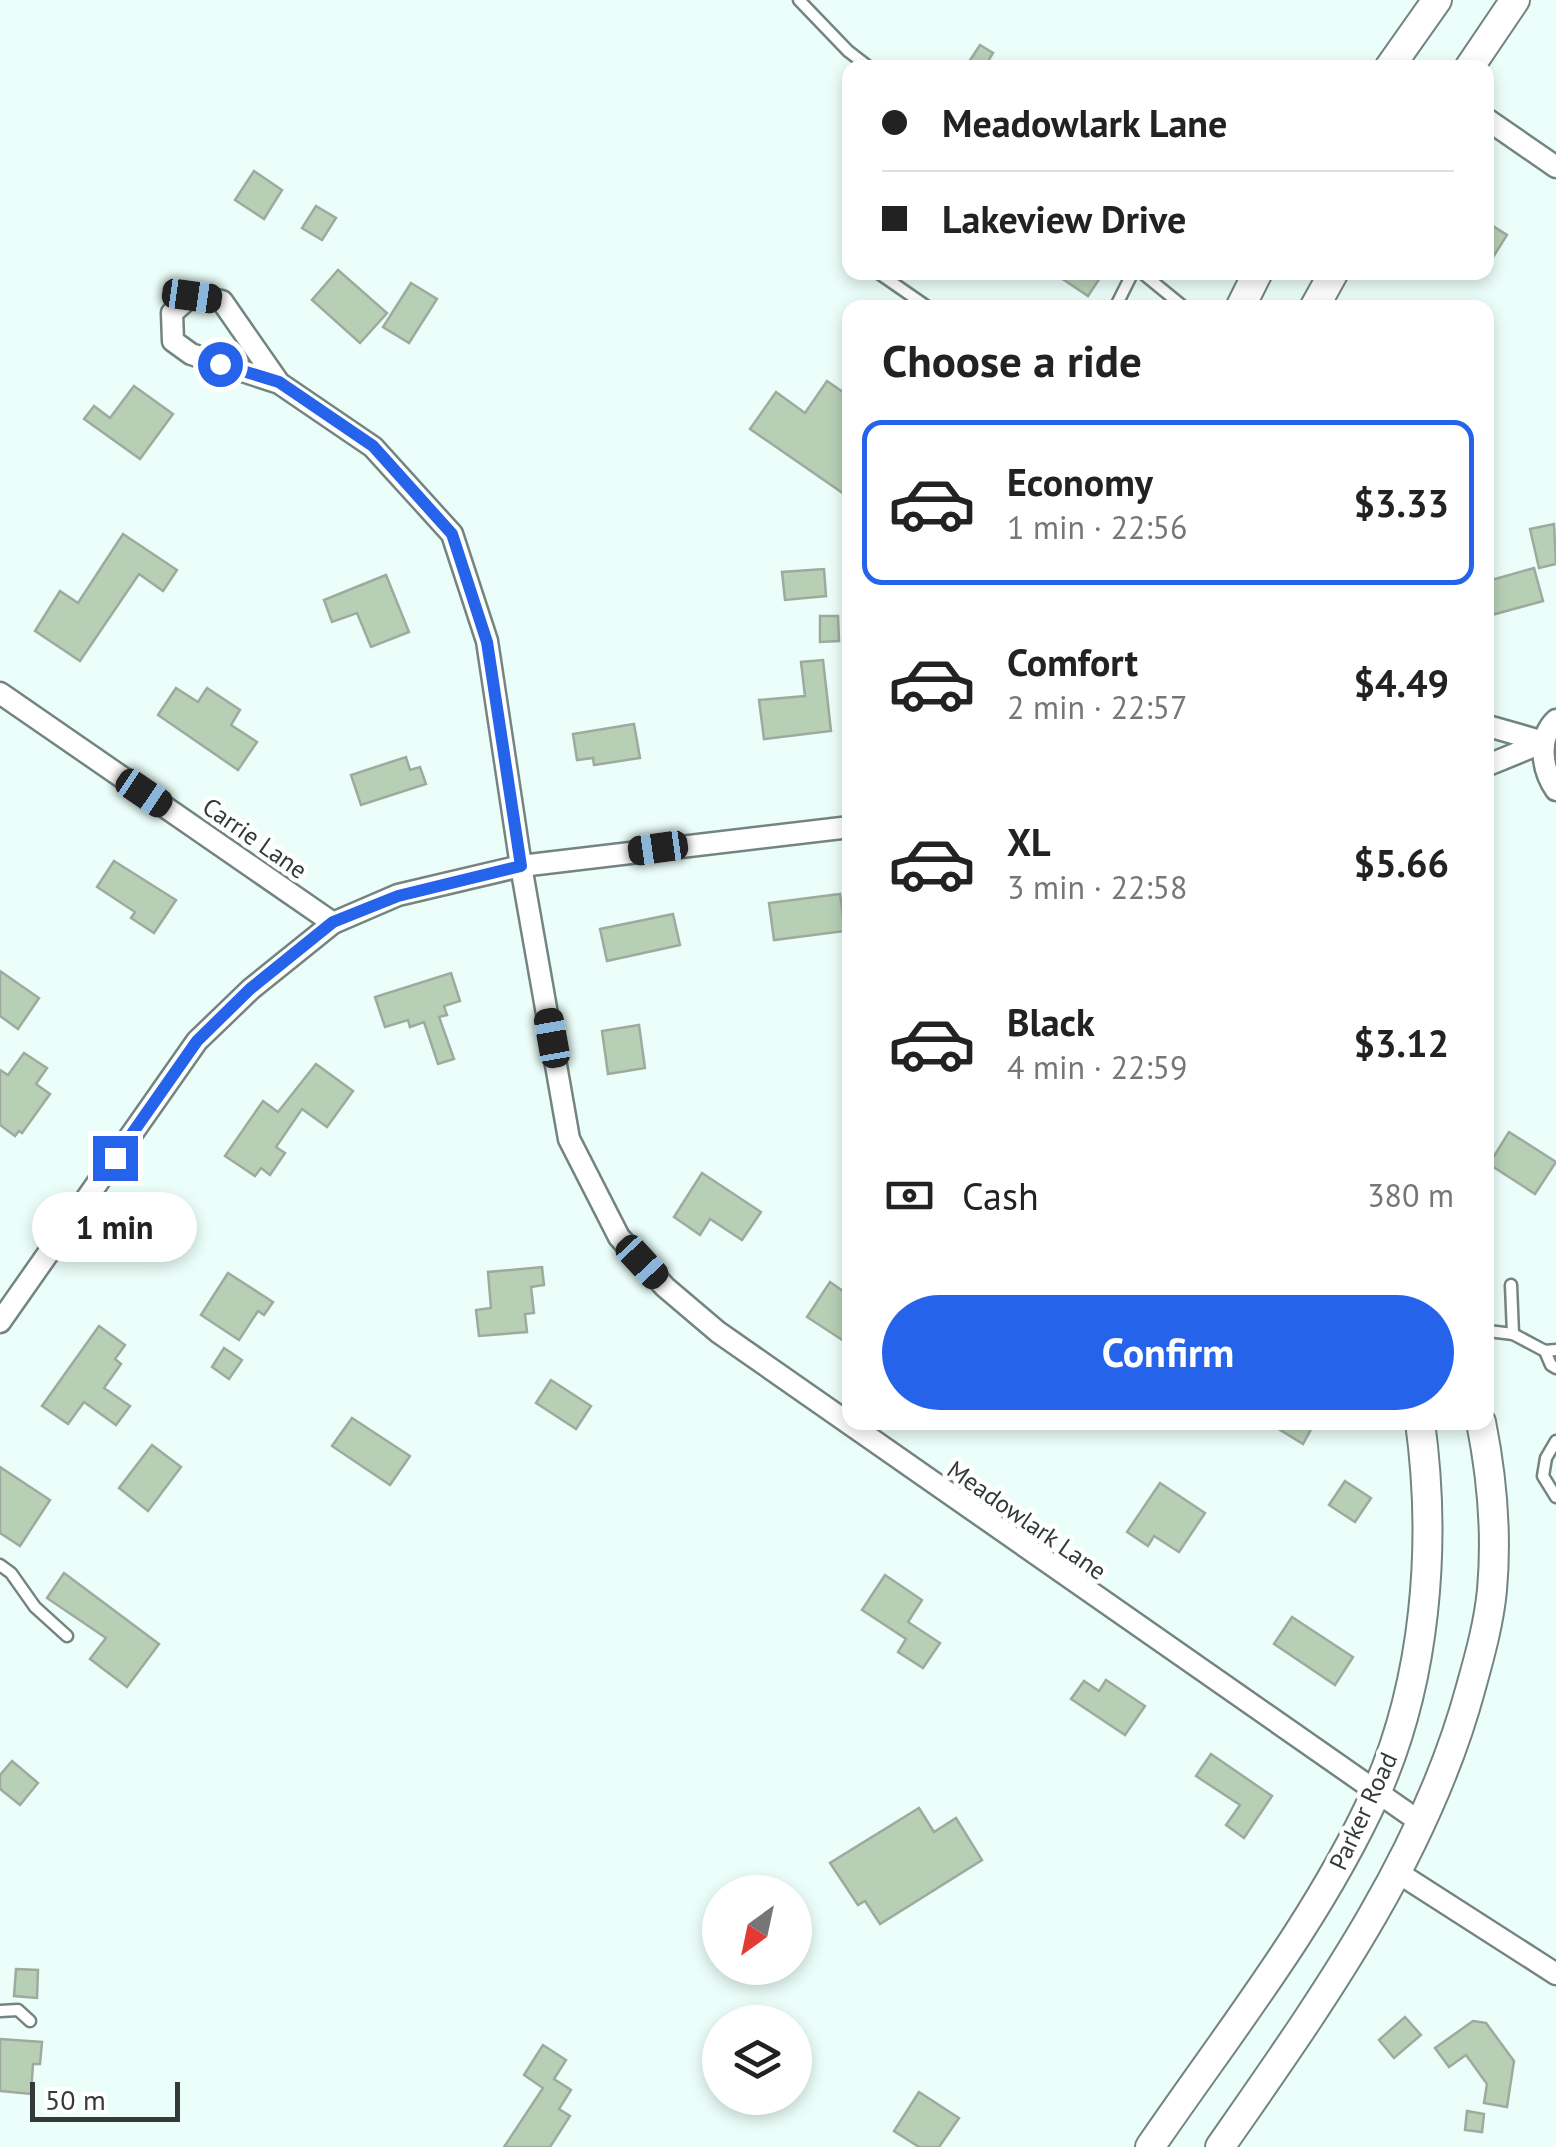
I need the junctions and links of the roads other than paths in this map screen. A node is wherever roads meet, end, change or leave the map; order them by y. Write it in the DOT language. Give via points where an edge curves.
graph roads {
  1 [pos="800,0"];
  2 [pos="1437,0"];
  3 [pos="1515,0"];
  4 [pos="860,60"];
  5 [pos="1395,60"];
  6 [pos="1474,60"];
  7 [pos="1494,124"];
  8 [pos="1556,167"];
  9 [pos="889,280"];
  10 [pos="1147,280"];
  11 [pos="918,300"];
  12 [pos="1174,300"];
  13 [pos="279,382"];
  14 [pos="0,693"];
  15 [pos="1556,720"];
  16 [pos="1494,728"];
  17 [pos="1544,742"];
  18 [pos="1494,762"];
  19 [pos="1556,790"];
  20 [pos="842,828"];
  21 [pos="521,866"];
  22 [pos="333,922"];
  23 [pos="1511,1286"];
  24 [pos="0,1322"];
  25 [pos="1494,1332"];
  26 [pos="1513,1334"];
  27 [pos="1550,1350"];
  28 [pos="1556,1368"];
  29 [pos="842,1421"];
  30 [pos="854,1430"];
  31 [pos="1421,1430"];
  32 [pos="1483,1430"];
  33 [pos="1556,1442"];
  34 [pos="1556,1497"];
  35 [pos="0,1565"];
  36 [pos="67,1636"];
  37 [pos="1376,1793"];
  38 [pos="1422,1824"];
  39 [pos="1397,1872"];
  40 [pos="1556,1974"];
  41 [pos="0,2011"];
  42 [pos="30,2020"];
  43 [pos="1150,2147"];
  44 [pos="1220,2147"];
  1 -- 4 [label="lane"];
  2 -- 5 [label="main road"];
  3 -- 6 [label="main road"];
  7 -- 8 [label="street"];
  9 -- 11 [label="lane"];
  10 -- 12 [label="lane"];
  13 -- 13 [label="street, Meadowlark Lane" via="222,301 192,296 172,312 173,340 191,354"];
  13 -- 21 [label="street, Meadowlark Lane" via="373,446 452,534 487,642"];
  14 -- 22 [label="street, Carrie Lane"];
  15 -- 17 [label="street"];
  16 -- 17 [label="street"];
  17 -- 18 [label="street"];
  17 -- 19 [label="street"];
  20 -- 21 [label="street"];
  21 -- 22 [label="street" via="398,896"];
  21 -- 29 [label="street, Meadowlark Lane" via="570,1139 619,1238 718,1332"];
  22 -- 24 [label="street" via="197,1041"];
  23 -- 26 [label="lane"];
  25 -- 26 [label="lane"];
  26 -- 27 [label="lane"];
  27 -- 28 [label="lane"];
  30 -- 37 [label="street, Meadowlark Lane"];
  31 -- 37 [label="main road, Parker Road" via="1426,1566 1417,1650"];
  32 -- 38 [label="main road" via="1492,1593 1458,1734"];
  33 -- 34 [label="lane" via="1543,1476"];
  35 -- 36 [label="lane"];
  37 -- 38 [label="street, Meadowlark Lane"];
  37 -- 43 [label="main road, Parker Road" via="1315,1906"];
  38 -- 39 [label="main road"];
  39 -- 40 [label="street"];
  39 -- 44 [label="main road" via="1310,2017"];
  41 -- 42 [label="lane" via="18,2010"];
}
